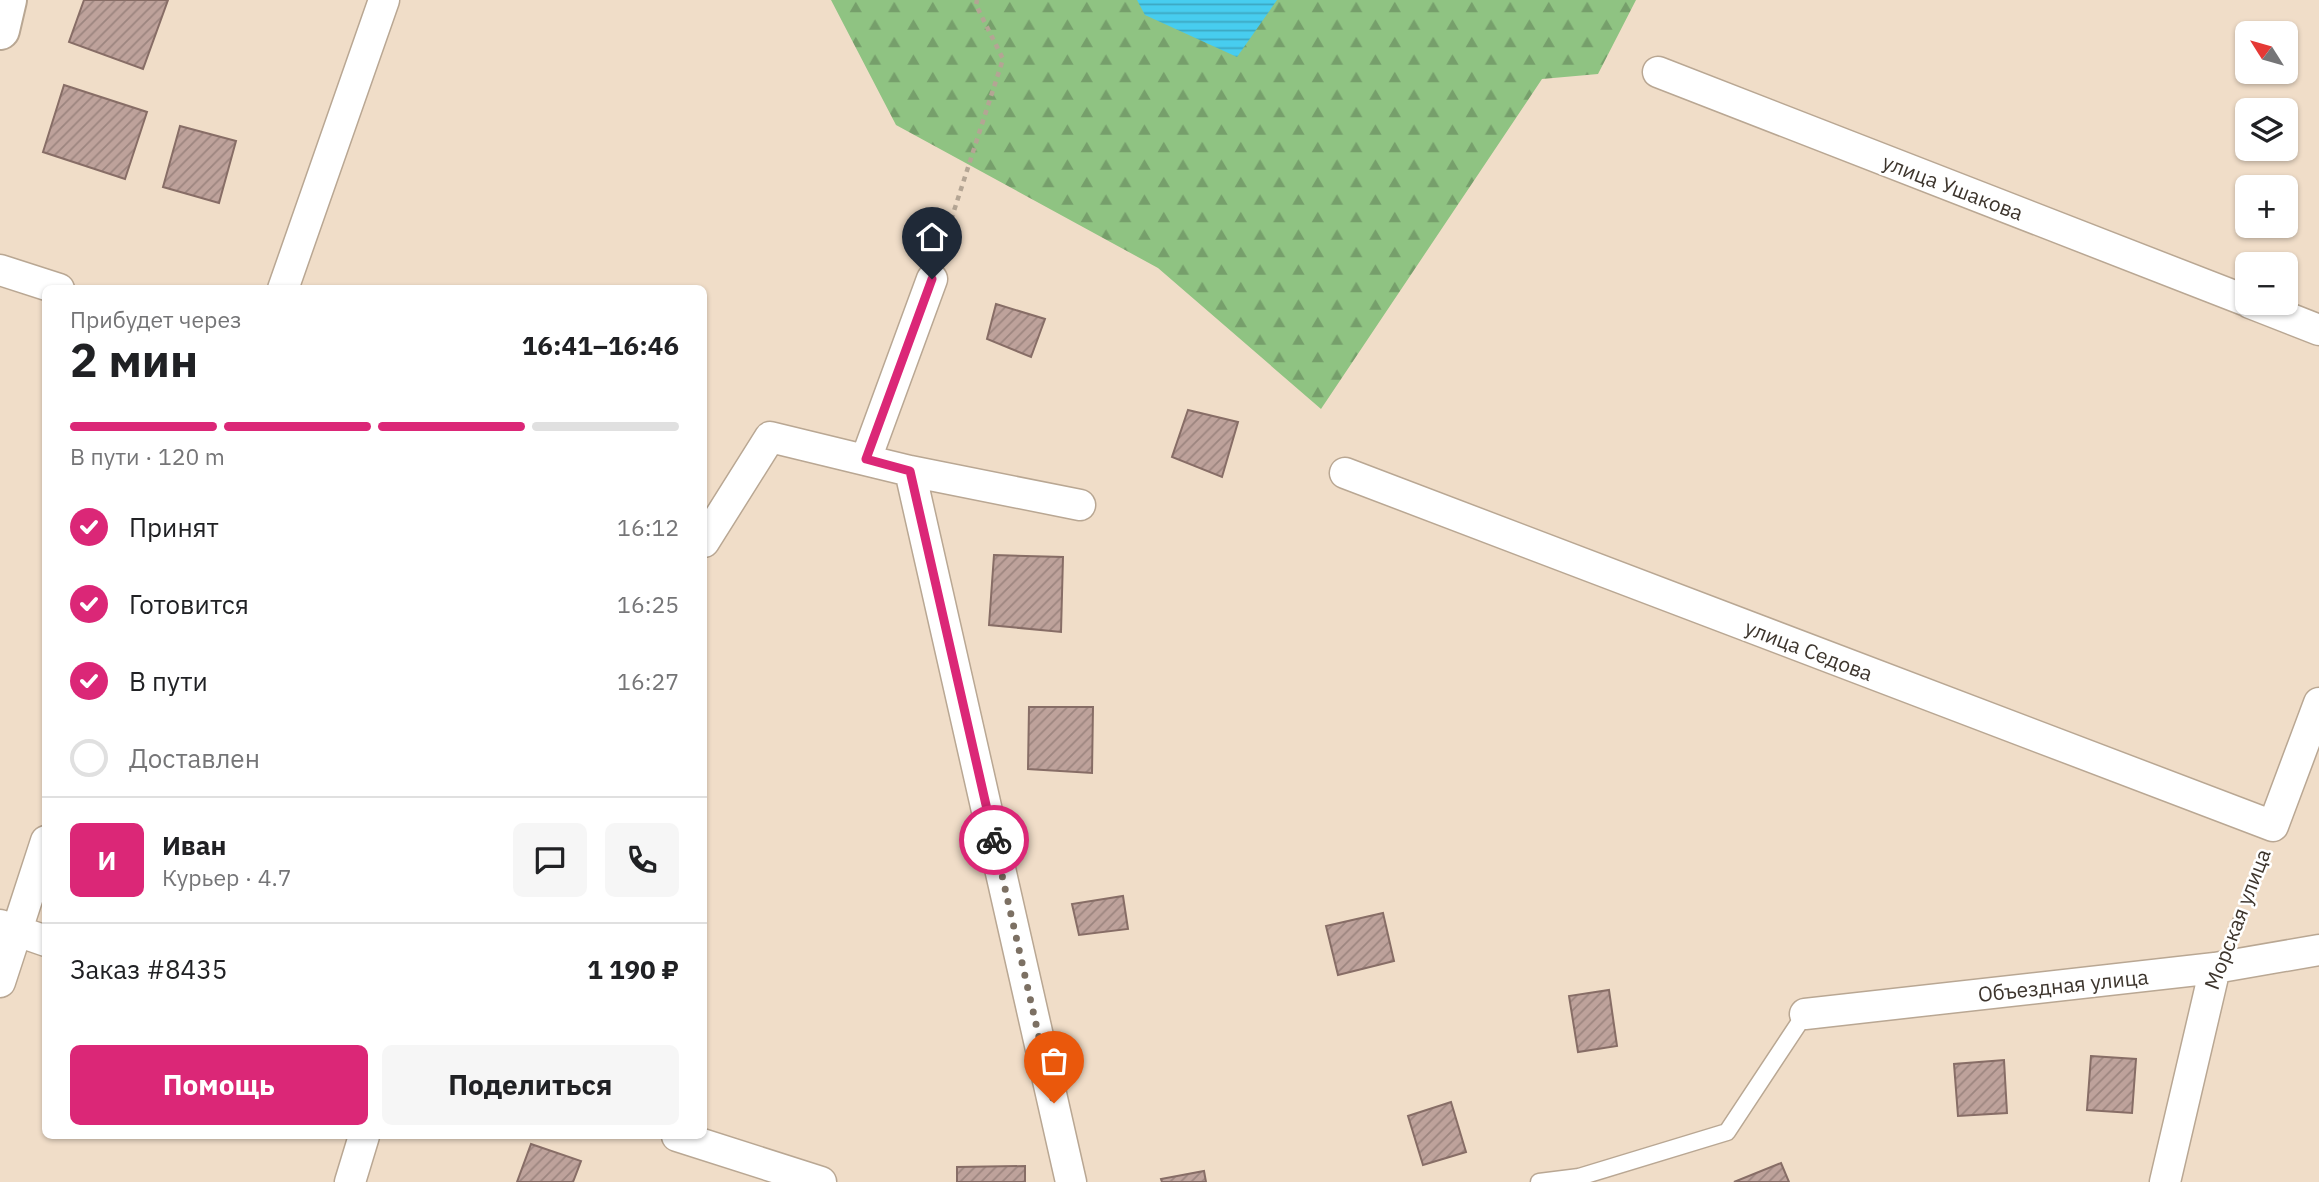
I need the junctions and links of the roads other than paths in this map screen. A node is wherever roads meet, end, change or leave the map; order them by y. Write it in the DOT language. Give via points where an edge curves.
graph roads {
  1 [pos="8,0"];
  2 [pos="384,0"];
  3 [pos="0,30"];
  4 [pos="1658,72"];
  5 [pos="0,270"];
  6 [pos="932,279"];
  7 [pos="47,285"];
  8 [pos="284,285"];
  9 [pos="2235,297"];
  10 [pos="2282,315"];
  11 [pos="2319,330"];
  12 [pos="866,459"];
  13 [pos="910,471"];
  14 [pos="1345,473"];
  15 [pos="1080,505"];
  16 [pos="707,537"];
  17 [pos="2319,703"];
  18 [pos="2273,826"];
  19 [pos="42,850"];
  20 [pos="8,928"];
  21 [pos="42,940"];
  22 [pos="2319,950"];
  23 [pos="2214,968"];
  24 [pos="0,982"];
  25 [pos="1805,1014"];
  26 [pos="363,1139"];
  27 [pos="686,1139"];
  28 [pos="1581,1179"];
  29 [pos="350,1182"];
  30 [pos="821,1182"];
  31 [pos="1071,1182"];
  32 [pos="1539,1182"];
  33 [pos="2165,1182"];
  1 -- 3 [label="street"];
  2 -- 8 [label="street"];
  4 -- 9 [label="street, улица Ушакова"];
  5 -- 7 [label="street"];
  6 -- 12 [label="street"];
  10 -- 11 [label="street, улица Ушакова"];
  12 -- 13 [label="street"];
  12 -- 16 [label="street" via="771,438"];
  13 -- 15 [label="street"];
  13 -- 31 [label="street"];
  14 -- 18 [label="street, улица Седова"];
  17 -- 18 [label="street, Морская улица"];
  19 -- 20 [label="street"];
  20 -- 21 [label="street"];
  20 -- 24 [label="street"];
  22 -- 23 [label="street, Объездная улица"];
  23 -- 25 [label="street, Объездная улица"];
  23 -- 33 [label="street, Морская улица"];
  25 -- 28 [label="lane" via="1727,1132"];
  26 -- 29 [label="street"];
  27 -- 30 [label="street"];
  28 -- 32 [label="lane"];
}
